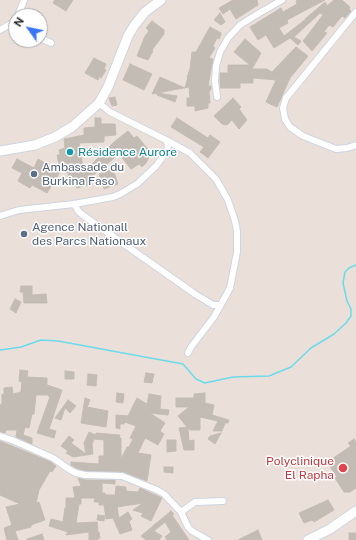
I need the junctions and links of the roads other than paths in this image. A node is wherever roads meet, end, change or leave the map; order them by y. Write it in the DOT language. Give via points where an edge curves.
graph roads {
  1 [pos="161,0"];
  2 [pos="282,0"];
  3 [pos="356,12"];
  4 [pos="48,42"];
  5 [pos="51,43"];
  6 [pos="217,97"];
  7 [pos="99,104"];
  8 [pos="166,140"];
  9 [pos="356,145"];
  10 [pos="0,150"];
  11 [pos="74,204"];
  12 [pos="0,216"];
  13 [pos="220,305"];
  14 [pos="188,353"];
  15 [pos="0,436"];
  16 [pos="224,501"];
  17 [pos="356,511"];
  18 [pos="181,512"];
  19 [pos="208,540"];
  20 [pos="308,540"];
  1 -- 7 [label="main road" via="145,12 128,36 111,82"];
  2 -- 6 [label="street" via="240,25 228,38 216,66"];
  3 -- 9 [label="street" via="286,98 283,108 287,123 303,136 336,149"];
  4 -- 5 [label="street"];
  7 -- 8 [label="street"];
  7 -- 10 [label="main road" via="76,124 55,137 35,145"];
  8 -- 11 [label="street" via="167,151 137,184 112,197"];
  8 -- 13 [label="street" via="185,149 208,170 222,187 232,210 237,231 237,252 230,288"];
  11 -- 12 [label="street" via="19,210"];
  11 -- 13 [label="street" via="84,216 196,294 213,305"];
  13 -- 14 [label="street"];
  15 -- 18 [label="street" via="53,458 76,473 122,476 158,490"];
  16 -- 18 [label="street" via="195,502"];
  17 -- 20 [label="main road"];
  18 -- 19 [label="street" via="188,527"];
}
